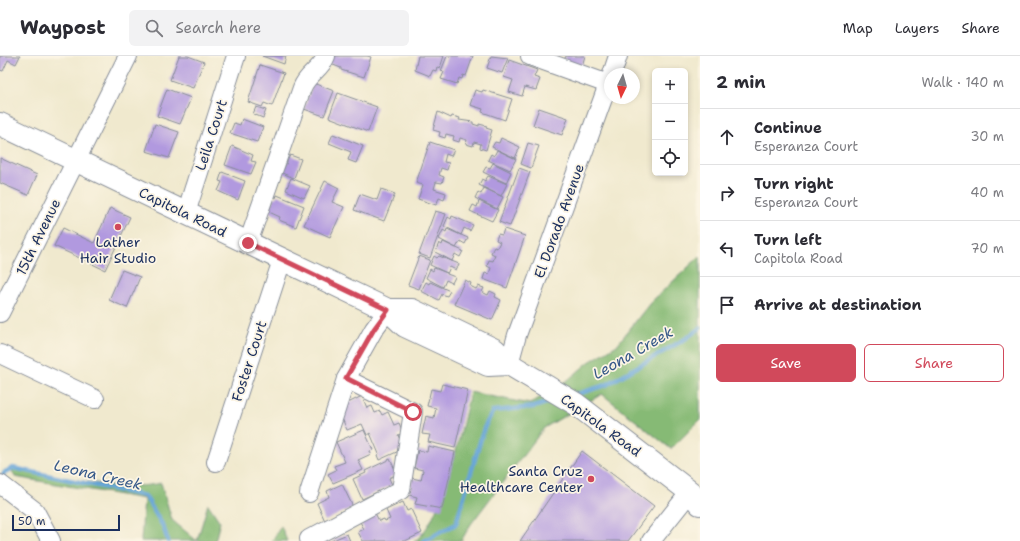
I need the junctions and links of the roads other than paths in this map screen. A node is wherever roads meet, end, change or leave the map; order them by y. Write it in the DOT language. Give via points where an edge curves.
graph roads {
  1 [pos="128,56"];
  2 [pos="236,56"];
  3 [pos="326,56"];
  4 [pos="530,56"];
  5 [pos="618,56"];
  6 [pos="614,68"];
  7 [pos="604,77"];
  8 [pos="604,96"];
  9 [pos="0,124"];
  10 [pos="75,160"];
  11 [pos="186,213"];
  12 [pos="248,243"];
  13 [pos="282,260"];
  14 [pos="388,310"];
  15 [pos="0,313"];
  16 [pos="0,354"];
  17 [pos="509,364"];
  18 [pos="346,378"];
  19 [pos="95,399"];
  20 [pos="216,462"];
  21 [pos="3,487"];
  22 [pos="309,493"];
  23 [pos="697,497"];
  24 [pos="310,539"];
  25 [pos="51,541"];
  26 [pos="651,541"];
  1 -- 10 [label="street, 15th Avenue"];
  2 -- 11 [label="street, Leila Court"];
  3 -- 12 [label="street" via="322,64 306,78"];
  4 -- 7 [label="street"];
  5 -- 6 [label="street, El Dorado Avenue"];
  8 -- 17 [label="street, El Dorado Avenue" via="517,335"];
  9 -- 10 [label="main road, Capitola Road"];
  10 -- 11 [label="main road, Capitola Road"];
  10 -- 15 [label="street, 15th Avenue"];
  11 -- 12 [label="main road, Capitola Road"];
  12 -- 13 [label="main road, Capitola Road"];
  13 -- 14 [label="main road, Capitola Road"];
  13 -- 20 [label="street, Foster Court"];
  14 -- 17 [label="main road, Capitola Road" via="412,310 495,350"];
  14 -- 18 [label="street"];
  16 -- 19 [label="street"];
  17 -- 23 [label="main road, Capitola Road" via="576,404"];
  18 -- 22 [label="street"];
  18 -- 24 [label="street" via="413,412 401,490"];
  21 -- 25 [label="street" via="35,511"];
  23 -- 26 [label="street"];
}
